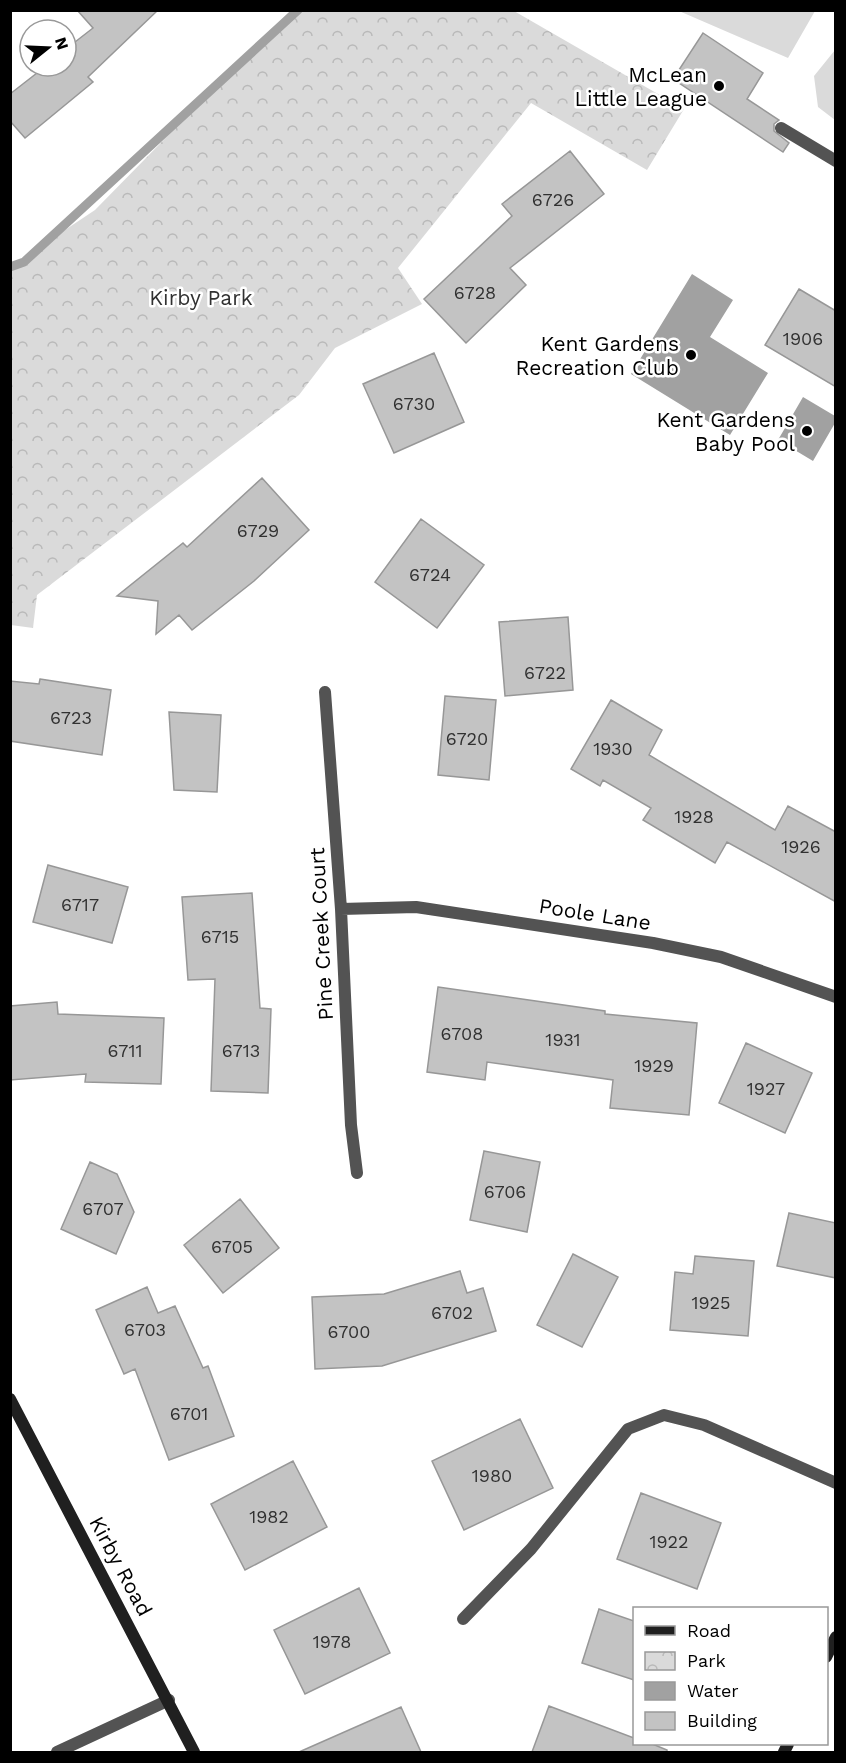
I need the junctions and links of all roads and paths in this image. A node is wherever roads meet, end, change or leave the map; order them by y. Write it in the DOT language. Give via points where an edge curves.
graph roads {
  1 [pos="781,128"];
  2 [pos="836,161"];
  3 [pos="325,692"];
  4 [pos="341,909"];
  5 [pos="836,997"];
  6 [pos="357,1173"];
  7 [pos="10,1399"];
  8 [pos="836,1483"];
  9 [pos="463,1619"];
  10 [pos="836,1637"];
  11 [pos="828,1653"];
  12 [pos="169,1700"];
  13 [pos="57,1752"];
  14 [pos="194,1752"];
  1 -- 2 [label="street"];
  3 -- 4 [label="street, Pine Creek Court"];
  4 -- 5 [label="street, Poole Lane" via="416,907 653,943 730,960"];
  4 -- 6 [label="street, Pine Creek Court" via="351,1125"];
  7 -- 12 [label="main road, Kirby Road"];
  8 -- 9 [label="street" via="704,1425 664,1415 628,1429 531,1549"];
  10 -- 11 [label="main road"];
  12 -- 13 [label="street"];
  12 -- 14 [label="main road, Kirby Road"];
}
